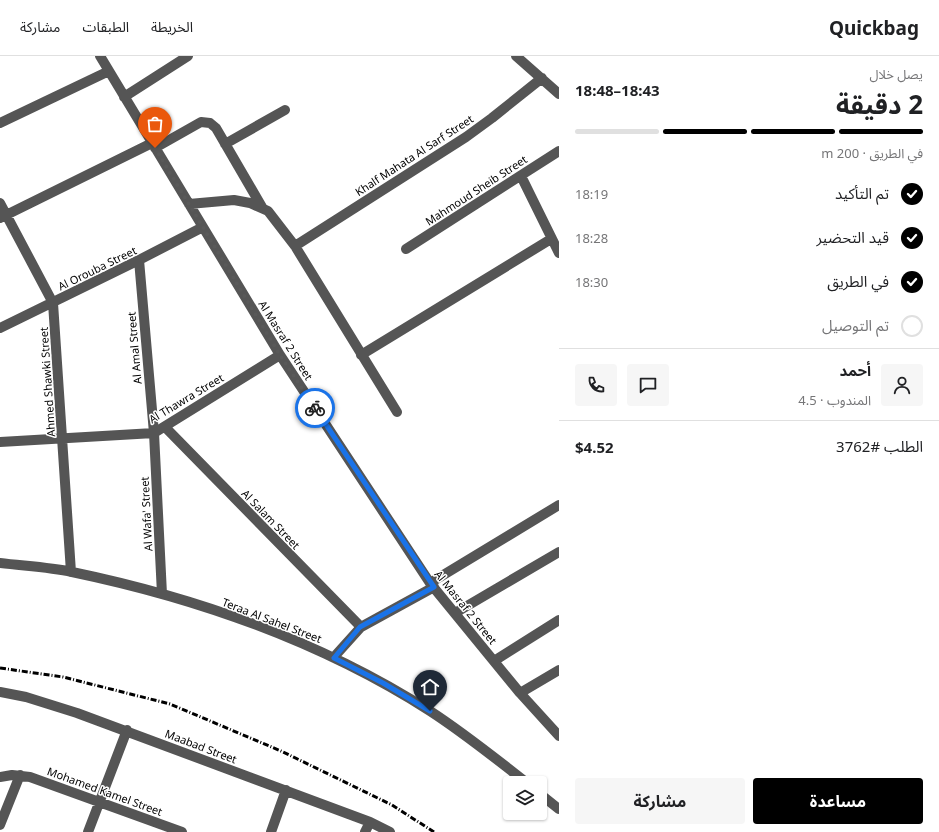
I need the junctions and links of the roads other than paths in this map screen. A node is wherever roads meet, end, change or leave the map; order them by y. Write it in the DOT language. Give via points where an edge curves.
graph roads {
  1 [pos="100,56"];
  2 [pos="188,56"];
  3 [pos="516,56"];
  4 [pos="109,71"];
  5 [pos="542,78"];
  6 [pos="559,94"];
  7 [pos="124,97"];
  8 [pos="285,110"];
  9 [pos="0,123"];
  10 [pos="225,144"];
  11 [pos="154,146"];
  12 [pos="559,151"];
  13 [pos="521,176"];
  14 [pos="0,203"];
  15 [pos="189,204"];
  16 [pos="262,207"];
  17 [pos="3,217"];
  18 [pos="203,227"];
  19 [pos="551,239"];
  20 [pos="295,246"];
  21 [pos="406,249"];
  22 [pos="559,253"];
  23 [pos="139,260"];
  24 [pos="53,303"];
  25 [pos="0,328"];
  26 [pos="280,355"];
  27 [pos="361,355"];
  28 [pos="397,412"];
  29 [pos="165,427"];
  30 [pos="154,433"];
  31 [pos="63,438"];
  32 [pos="0,442"];
  33 [pos="559,505"];
  34 [pos="559,552"];
  35 [pos="0,563"];
  36 [pos="71,572"];
  37 [pos="432,585"];
  38 [pos="162,594"];
  39 [pos="454,613"];
  40 [pos="559,620"];
  41 [pos="360,627"];
  42 [pos="334,658"];
  43 [pos="494,661"];
  44 [pos="559,670"];
  45 [pos="0,692"];
  46 [pos="520,693"];
  47 [pos="127,730"];
  48 [pos="559,736"];
  49 [pos="20,775"];
  50 [pos="518,776"];
  51 [pos="0,777"];
  52 [pos="286,790"];
  53 [pos="547,800"];
  54 [pos="100,802"];
  55 [pos="559,809"];
  56 [pos="370,822"];
  57 [pos="0,825"];
  58 [pos="88,832"];
  59 [pos="180,832"];
  60 [pos="271,832"];
  61 [pos="365,832"];
  62 [pos="390,832"];
  1 -- 4 [label="street, Al Masraf 2 Street"];
  2 -- 7 [label="street"];
  3 -- 5 [label="street"];
  4 -- 7 [label="street, Al Masraf 2 Street"];
  4 -- 9 [label="street"];
  5 -- 6 [label="street"];
  5 -- 20 [label="street, Khalf Mahata Al Sarf Street" via="466,137"];
  7 -- 11 [label="street, Al Masraf 2 Street"];
  8 -- 10 [label="street"];
  10 -- 11 [label="street" via="213,125 204,122"];
  10 -- 16 [label="street"];
  11 -- 15 [label="street, Al Masraf 2 Street"];
  11 -- 17 [label="street"];
  12 -- 13 [label="street, Mahmoud Sheib Street"];
  13 -- 19 [label="street"];
  13 -- 21 [label="street, Mahmoud Sheib Street"];
  14 -- 17 [label="street, Ahmed Shawki Street"];
  15 -- 16 [label="street" via="234,200"];
  15 -- 18 [label="street, Al Masraf 2 Street"];
  16 -- 20 [label="street"];
  17 -- 24 [label="street, Ahmed Shawki Street"];
  18 -- 23 [label="street, Al Orouba Street"];
  18 -- 26 [label="street, Al Masraf 2 Street"];
  19 -- 22 [label="street"];
  19 -- 27 [label="street"];
  20 -- 27 [label="street"];
  23 -- 24 [label="street, Al Orouba Street"];
  23 -- 30 [label="street, Al Amal Street"];
  24 -- 25 [label="street, Al Orouba Street"];
  24 -- 31 [label="street, Ahmed Shawki Street"];
  26 -- 29 [label="street, Al Thawra Street"];
  26 -- 37 [label="street, Al Masraf 2 Street"];
  27 -- 28 [label="street"];
  29 -- 30 [label="street, Al Thawra Street"];
  29 -- 41 [label="street, Al Salam Street"];
  30 -- 31 [label="street, Al Thawra Street"];
  30 -- 38 [label="street, Al Wafa' Street"];
  31 -- 32 [label="street, Al Thawra Street"];
  31 -- 36 [label="street, Ahmed Shawki Street"];
  33 -- 37 [label="street"];
  34 -- 39 [label="street"];
  35 -- 36 [label="street, Teraa Al Sahel Street"];
  36 -- 38 [label="street, Teraa Al Sahel Street"];
  37 -- 39 [label="street, Al Masraf 2 Street"];
  37 -- 41 [label="street"];
  38 -- 42 [label="street, Teraa Al Sahel Street" via="249,622"];
  39 -- 43 [label="street, Al Masraf 2 Street"];
  40 -- 43 [label="street"];
  41 -- 42 [label="street"];
  42 -- 50 [label="street, Teraa Al Sahel Street" via="430,711"];
  43 -- 46 [label="street, Al Masraf 2 Street"];
  44 -- 46 [label="street"];
  45 -- 47 [label="street, Maabad Street" via="26,697"];
  46 -- 48 [label="street, Al Masraf 2 Street"];
  47 -- 52 [label="street, Maabad Street"];
  47 -- 54 [label="street"];
  49 -- 51 [label="street"];
  49 -- 54 [label="street, Mohamed Kamel Street"];
  49 -- 57 [label="street"];
  52 -- 56 [label="street, Maabad Street"];
  52 -- 60 [label="street"];
  53 -- 55 [label="street"];
  54 -- 58 [label="street"];
  54 -- 59 [label="street, Mohamed Kamel Street"];
  56 -- 61 [label="street"];
  56 -- 62 [label="street, Maabad Street"];
}
